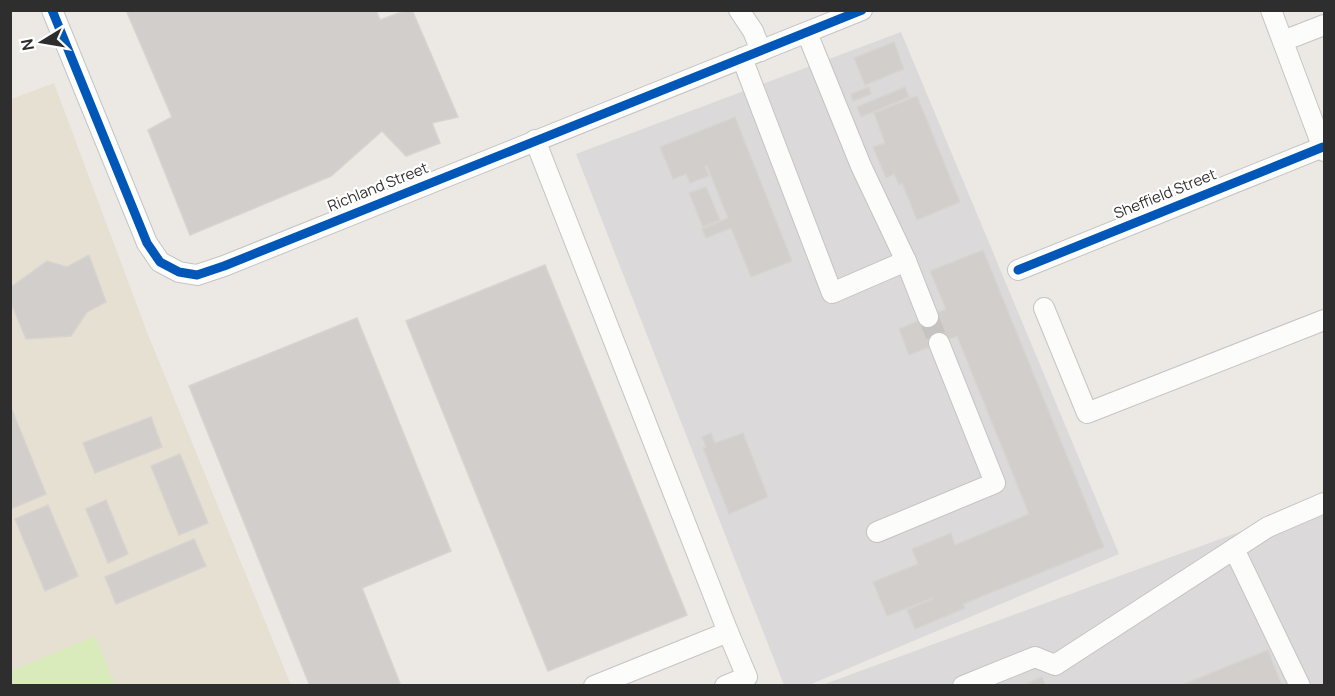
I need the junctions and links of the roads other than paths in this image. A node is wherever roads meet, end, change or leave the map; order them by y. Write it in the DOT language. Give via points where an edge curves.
graph roads {
  1 [pos="52,10"];
  2 [pos="739,10"];
  3 [pos="862,10"];
  4 [pos="1271,10"];
  5 [pos="1324,25"];
  6 [pos="807,33"];
  7 [pos="1283,41"];
  8 [pos="752,55"];
  9 [pos="535,140"];
  10 [pos="1324,148"];
  11 [pos="906,261"];
  12 [pos="1018,270"];
  13 [pos="1044,308"];
  14 [pos="928,316"];
  15 [pos="1324,320"];
  16 [pos="939,343"];
  17 [pos="1324,503"];
  18 [pos="878,532"];
  19 [pos="1234,549"];
  20 [pos="728,632"];
  21 [pos="594,686"];
  22 [pos="725,686"];
  23 [pos="963,686"];
  24 [pos="1300,686"];
  1 -- 9 [label="street, Richland Street" via="147,243 160,262 179,272 197,275 224,266"];
  2 -- 8 [label="street" via="753,32"];
  3 -- 6 [label="street, Richland Street"];
  4 -- 7 [label="street"];
  5 -- 7 [label="street"];
  6 -- 8 [label="street, Richland Street"];
  6 -- 11 [label="street" via="861,166"];
  7 -- 10 [label="street"];
  8 -- 9 [label="street, Richland Street"];
  8 -- 11 [label="street" via="832,293"];
  9 -- 20 [label="street"];
  10 -- 12 [label="street, Sheffield Street"];
  11 -- 14 [label="street"];
  13 -- 15 [label="street" via="1087,413"];
  16 -- 18 [label="street" via="995,483"];
  17 -- 19 [label="street" via="1268,527"];
  19 -- 23 [label="street" via="1055,665 1035,657"];
  19 -- 24 [label="street"];
  20 -- 21 [label="street"];
  20 -- 22 [label="street" via="747,677"];
}
